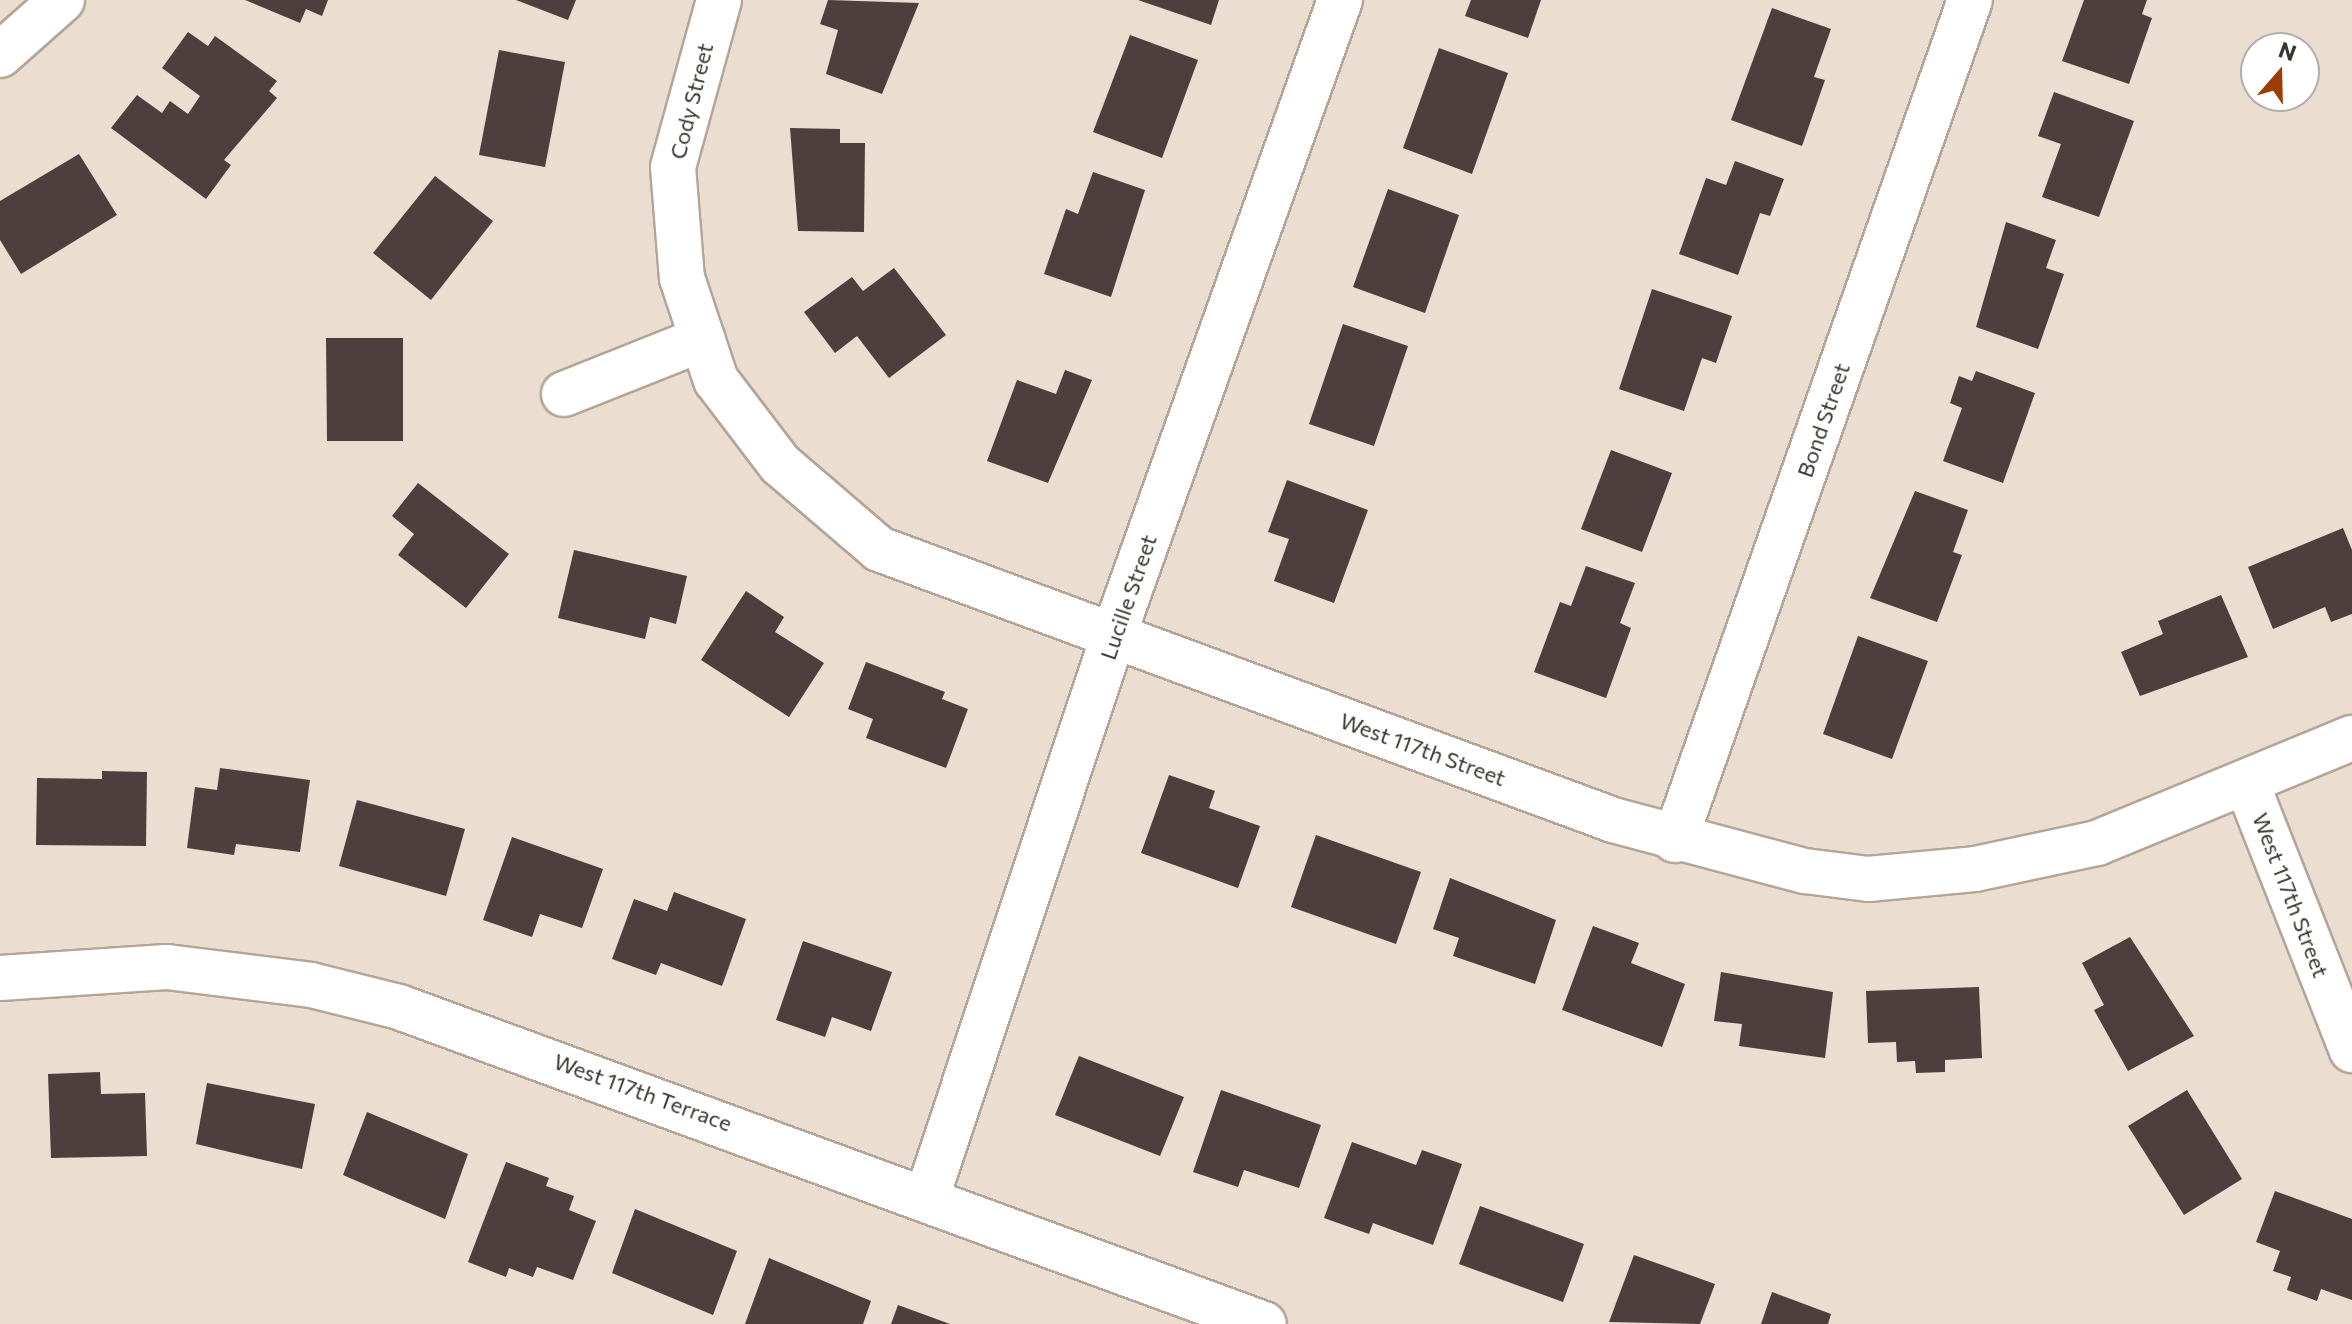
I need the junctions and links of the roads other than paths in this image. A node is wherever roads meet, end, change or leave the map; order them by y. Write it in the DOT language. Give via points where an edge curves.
graph roads {
  1 [pos="62,0"];
  2 [pos="719,0"];
  3 [pos="1340,0"];
  4 [pos="1970,0"];
  5 [pos="0,55"];
  6 [pos="702,339"];
  7 [pos="564,394"];
  8 [pos="1114,634"];
  9 [pos="2352,738"];
  10 [pos="2247,784"];
  11 [pos="1675,840"];
  12 [pos="0,978"];
  13 [pos="2352,1050"];
  14 [pos="927,1197"];
  15 [pos="1264,1324"];
  1 -- 5 [label="street"];
  2 -- 6 [label="street, Cody Street" via="673,167 682,278"];
  3 -- 8 [label="street, Lucille Street"];
  4 -- 11 [label="street, Bond Street"];
  6 -- 7 [label="street"];
  6 -- 8 [label="street, West 117th Street" via="716,380 780,464 879,549"];
  8 -- 11 [label="street, West 117th Street"];
  8 -- 14 [label="street, Lucille Street"];
  9 -- 10 [label="street, West 117th Street"];
  10 -- 11 [label="street, West 117th Street" via="2097,843 1975,869 1868,879"];
  10 -- 13 [label="street, West 117th Street"];
  12 -- 14 [label="street, West 117th Terrace" via="167,967 311,985 486,1034"];
  14 -- 15 [label="street, West 117th Terrace"];
}
